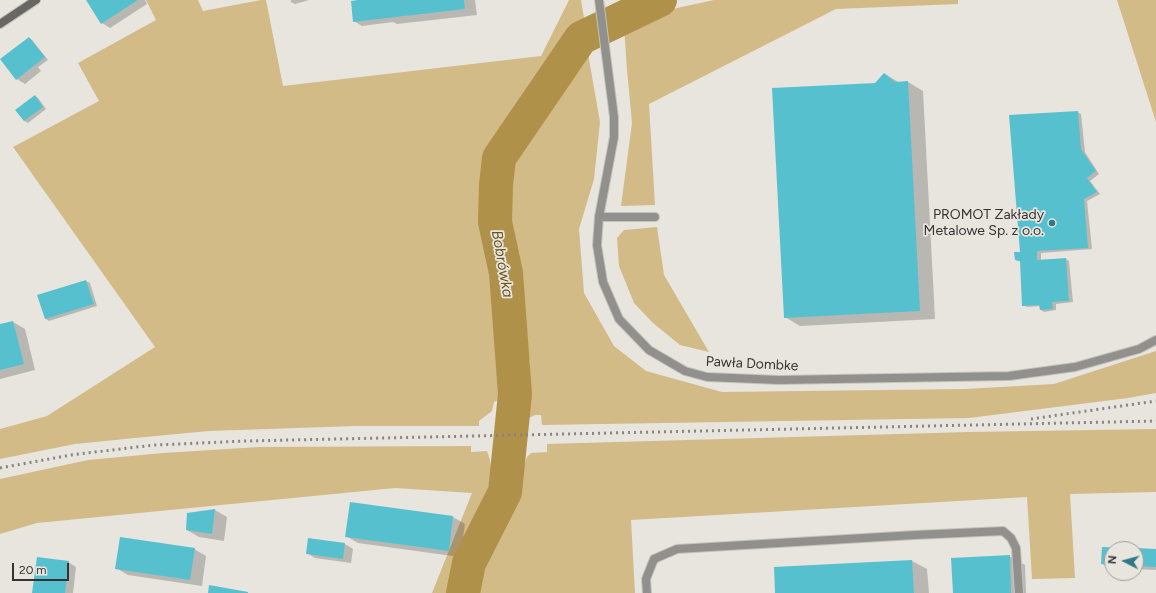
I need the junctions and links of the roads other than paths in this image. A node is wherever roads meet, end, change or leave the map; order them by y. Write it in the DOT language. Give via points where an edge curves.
graph roads {
  1 [pos="36,0"];
  2 [pos="599,0"];
  3 [pos="0,24"];
  4 [pos="599,217"];
  5 [pos="655,217"];
  6 [pos="1156,340"];
  7 [pos="647,593"];
  8 [pos="1019,593"];
  1 -- 3 [label="street"];
  2 -- 4 [label="street, Pawła Dombke" via="614,117 614,137"];
  4 -- 5 [label="street"];
  4 -- 6 [label="street, Pawła Dombke" via="597,245 603,282 619,319 649,350 685,370 707,377 779,380 1009,376 1075,367 1139,349"];
  7 -- 8 [label="street" via="646,578 654,559 677,549 1003,531 1011,538 1016,548"];
}
